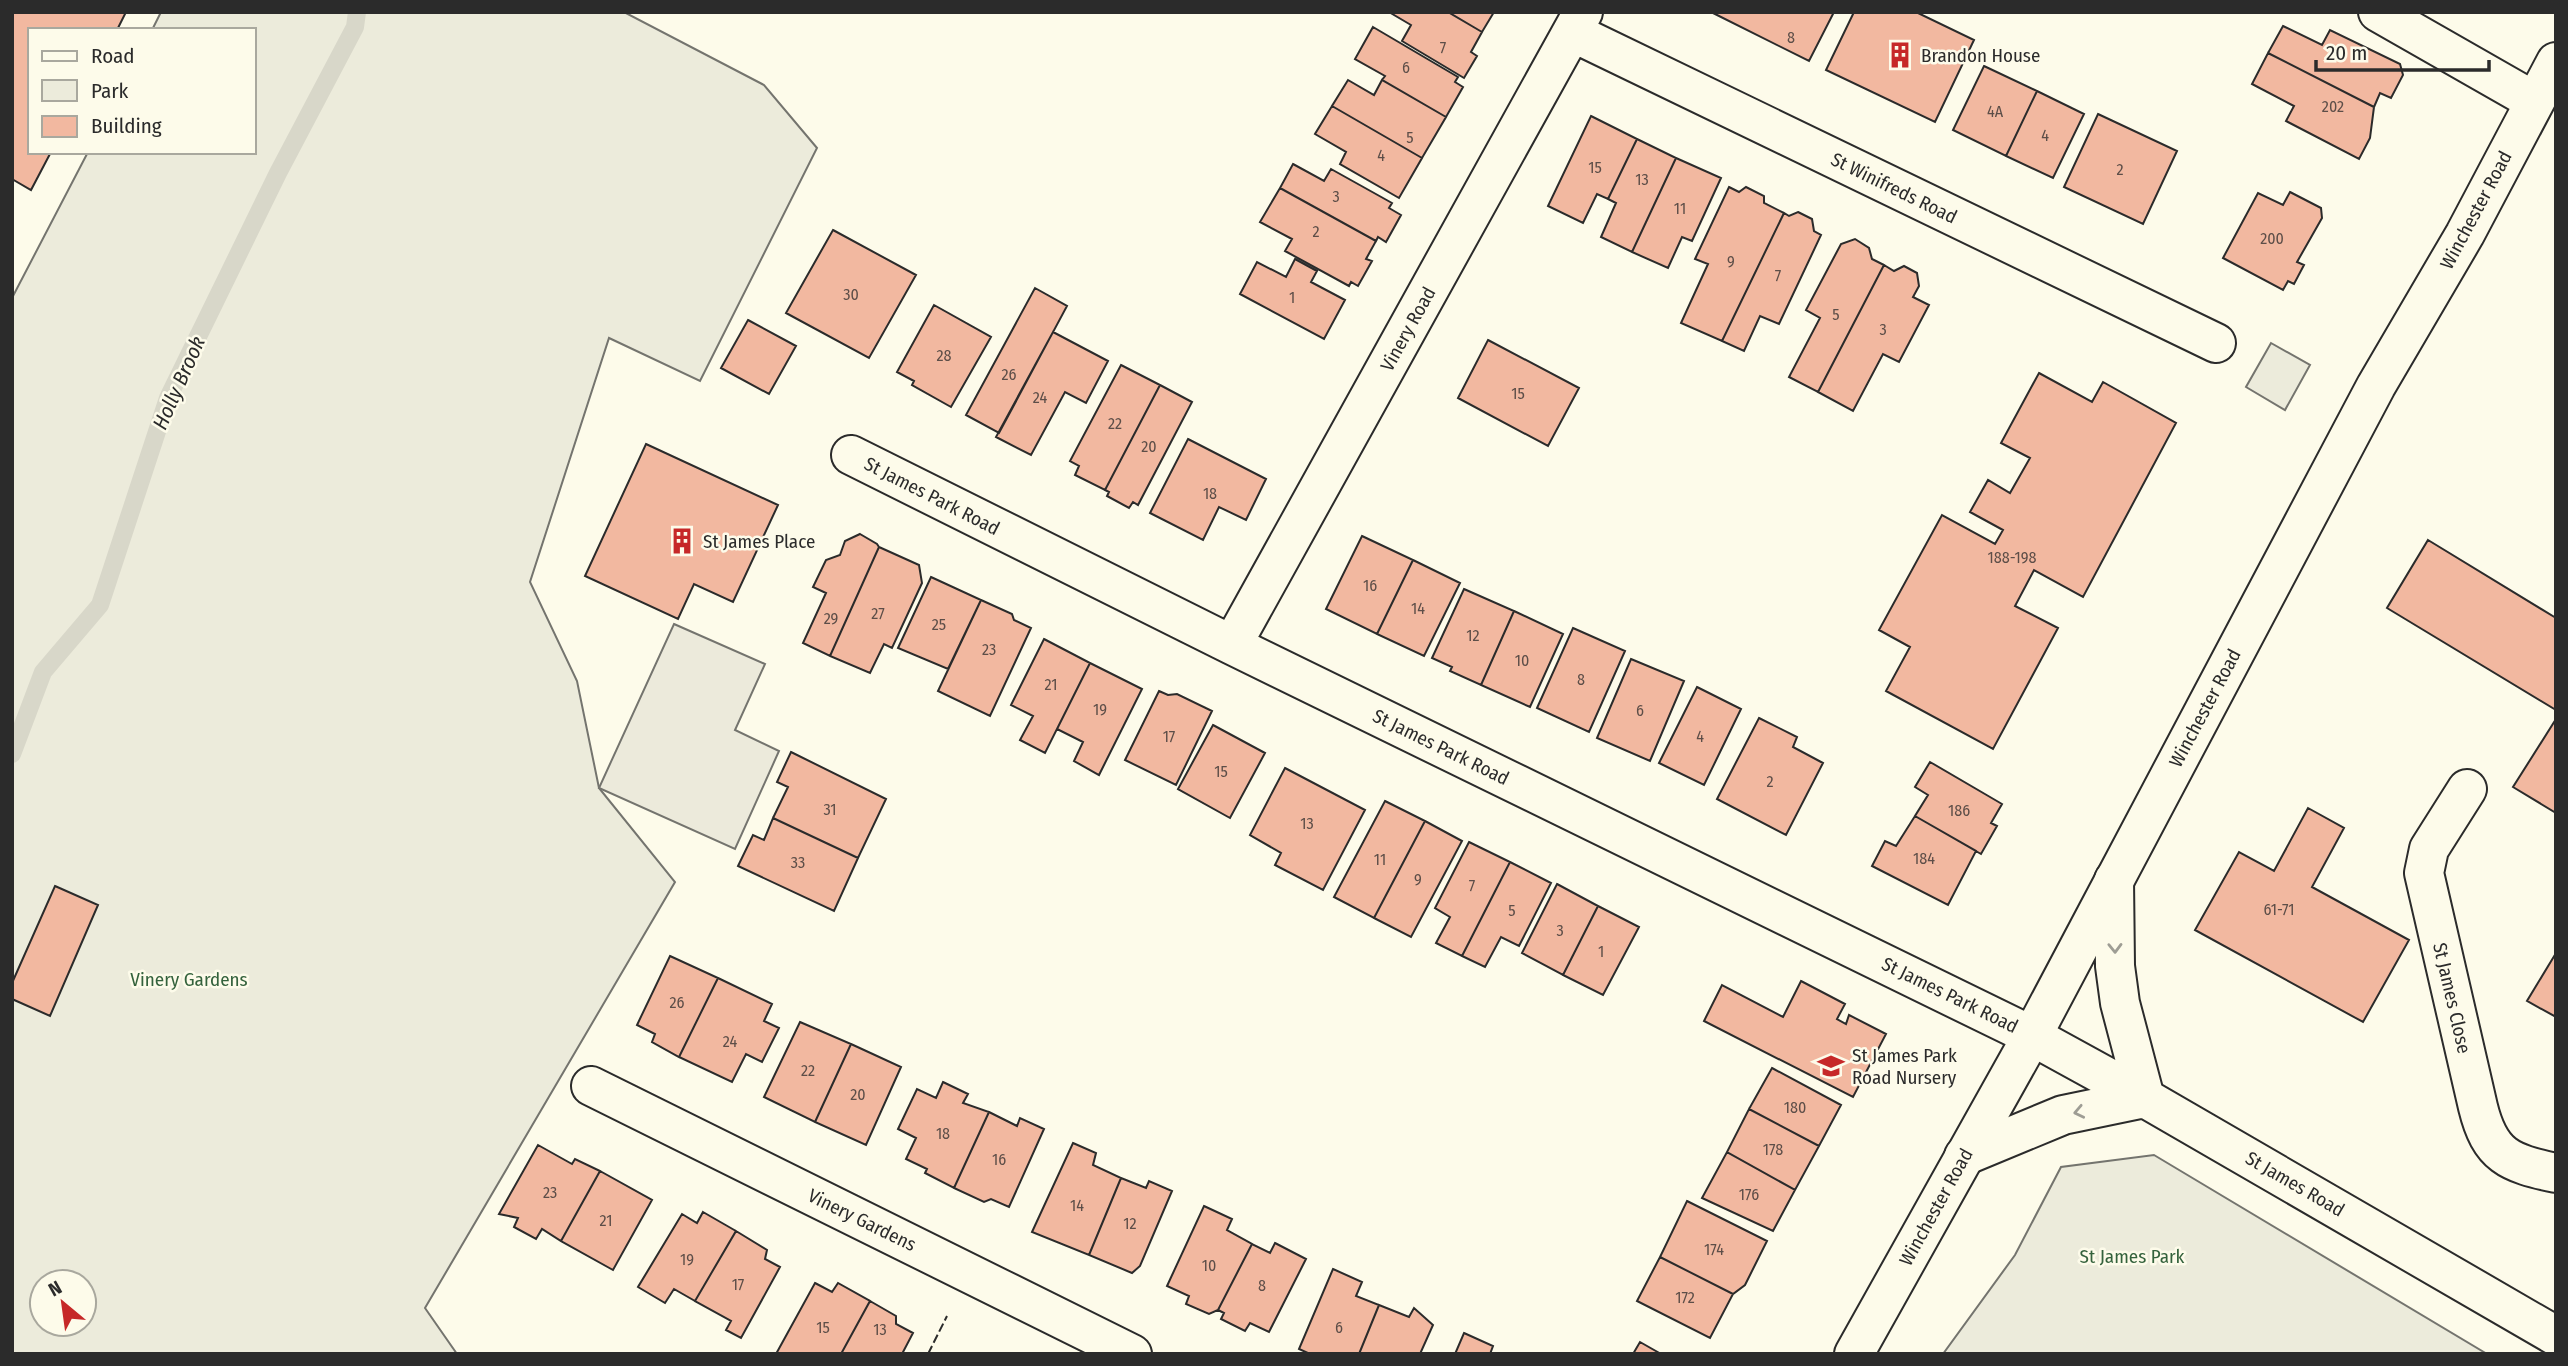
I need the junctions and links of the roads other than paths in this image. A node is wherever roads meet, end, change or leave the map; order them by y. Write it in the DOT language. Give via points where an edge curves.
graph roads {
  1 [pos="2378,12"];
  2 [pos="1578,22"];
  3 [pos="2556,62"];
  4 [pos="2534,101"];
  5 [pos="2216,343"];
  6 [pos="851,455"];
  7 [pos="1232,645"];
  8 [pos="2467,789"];
  9 [pos="2114,880"];
  10 [pos="2032,1035"];
  11 [pos="591,1086"];
  12 [pos="2145,1098"];
  13 [pos="1964,1156"];
  14 [pos="2556,1173"];
  15 [pos="2556,1335"];
  16 [pos="1132,1354"];
  17 [pos="1854,1354"];
  1 -- 4 [label="street"];
  2 -- 5 [label="street, St Winifreds Road"];
  2 -- 7 [label="street, Vinery Road"];
  3 -- 4 [label="street, Winchester Road"];
  4 -- 9 [label="street, Winchester Road" via="2465,234 2376,386"];
  6 -- 7 [label="street, St James Park Road"];
  7 -- 10 [label="street, St James Park Road"];
  8 -- 14 [label="street, St James Close" via="2429,849 2424,873 2472,1081 2484,1132 2500,1152 2522,1165"];
  9 -- 10 [label="street, Winchester Road"];
  9 -- 12 [label="street, one-way" via="2120,1003"];
  10 -- 12 [label="street, St James Road"];
  10 -- 13 [label="street, Winchester Road"];
  11 -- 16 [label="street, Vinery Gardens"];
  12 -- 13 [label="street, one-way" via="2063,1115"];
  12 -- 15 [label="street, St James Road"];
  13 -- 17 [label="street, Winchester Road"];
}
